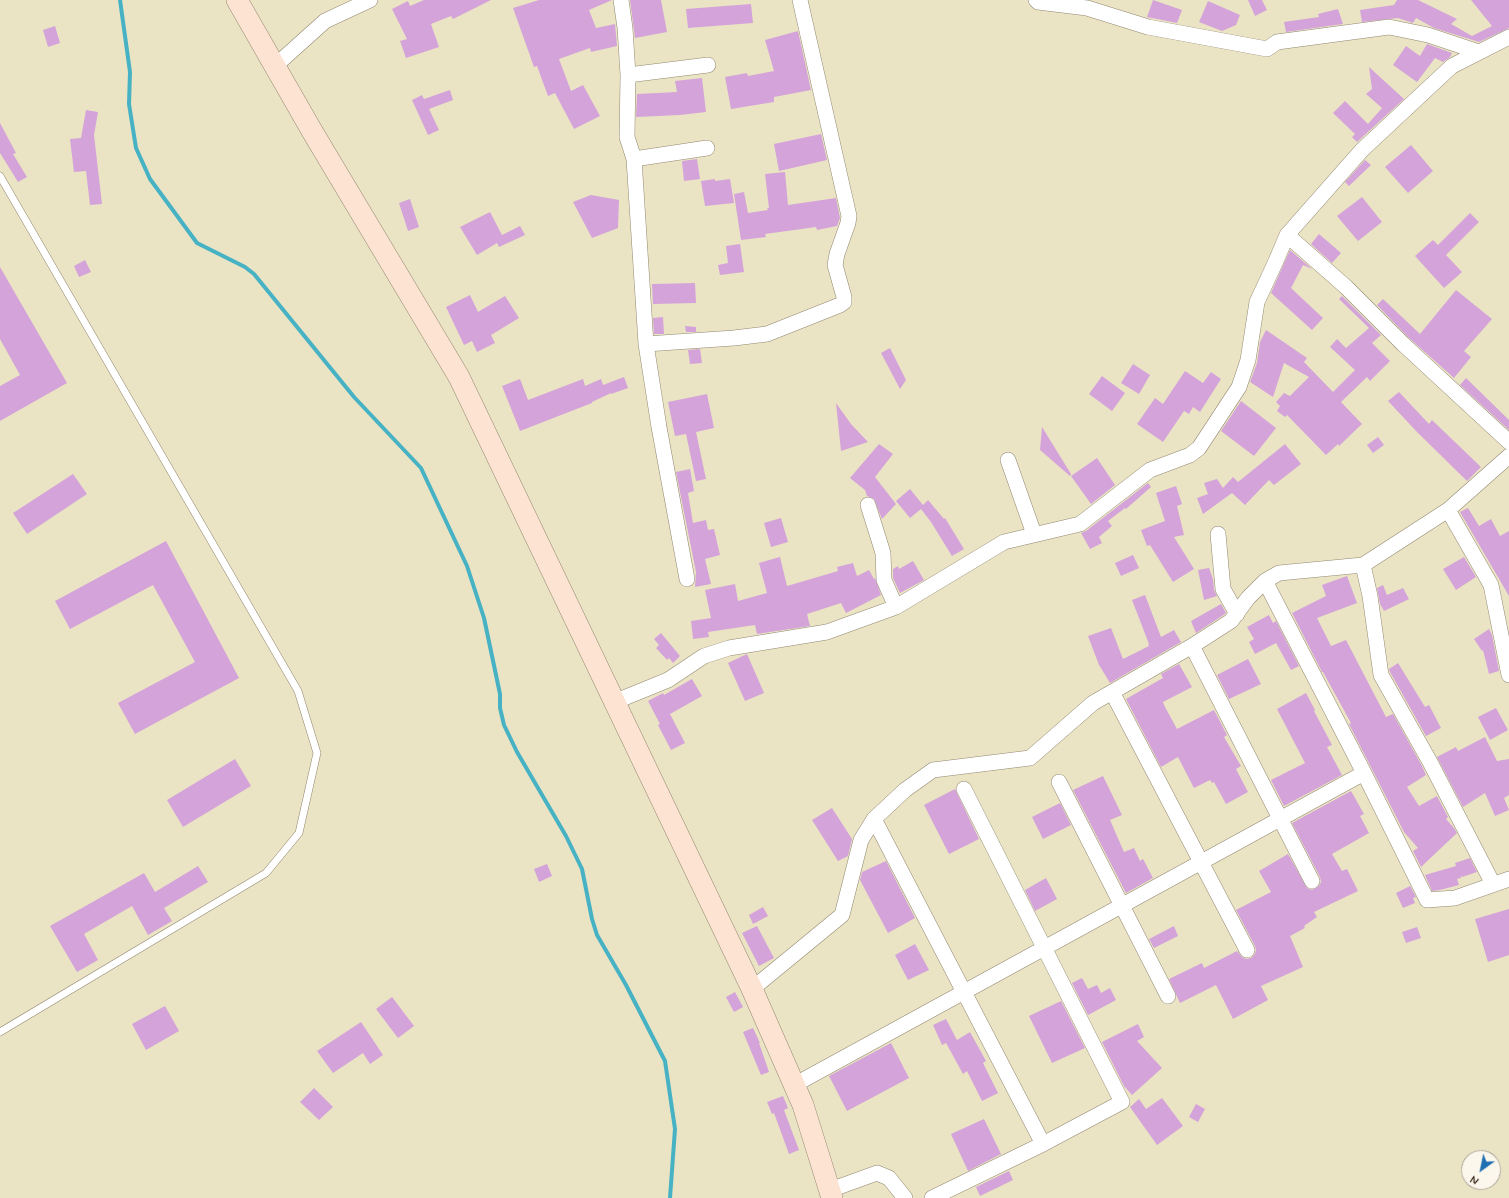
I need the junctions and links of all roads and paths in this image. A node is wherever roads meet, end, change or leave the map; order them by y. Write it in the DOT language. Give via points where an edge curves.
graph roads {
  1 [pos="237,0"];
  2 [pos="370,0"];
  3 [pos="621,0"];
  4 [pos="800,0"];
  5 [pos="1036,0"];
  6 [pos="1509,37"];
  7 [pos="1479,52"];
  8 [pos="708,65"];
  9 [pos="275,66"];
  10 [pos="628,75"];
  11 [pos="708,148"];
  12 [pos="634,159"];
  13 [pos="0,176"];
  14 [pos="1287,235"];
  15 [pos="646,344"];
  16 [pos="1509,442"];
  17 [pos="1509,456"];
  18 [pos="1008,460"];
  19 [pos="868,505"];
  20 [pos="1448,510"];
  21 [pos="1034,534"];
  22 [pos="1218,534"];
  23 [pos="1364,565"];
  24 [pos="687,578"];
  25 [pos="1265,581"];
  26 [pos="896,607"];
  27 [pos="1236,614"];
  28 [pos="1192,646"];
  29 [pos="1509,674"];
  30 [pos="1112,692"];
  31 [pos="614,702"];
  32 [pos="1364,773"];
  33 [pos="1059,782"];
  34 [pos="964,789"];
  35 [pos="1280,819"];
  36 [pos="874,820"];
  37 [pos="1201,863"];
  38 [pos="1509,879"];
  39 [pos="1312,881"];
  40 [pos="1493,884"];
  41 [pos="1122,906"];
  42 [pos="1044,948"];
  43 [pos="1247,950"];
  44 [pos="752,989"];
  45 [pos="964,992"];
  46 [pos="1168,996"];
  47 [pos="0,1032"];
  48 [pos="794,1085"];
  49 [pos="1043,1144"];
  50 [pos="831,1194"];
  51 [pos="905,1198"];
  52 [pos="932,1198"];
  1 -- 9 [label="main road"];
  2 -- 9 [label="street" via="324,21"];
  3 -- 10 [label="street"];
  4 -- 15 [label="street" via="849,216 835,265 844,302 766,334"];
  5 -- 7 [label="street" via="1087,8 1148,27 1267,49 1277,42 1389,27 1428,35"];
  6 -- 7 [label="street"];
  7 -- 14 [label="street" via="1452,66 1362,150"];
  8 -- 10 [label="street"];
  9 -- 31 [label="main road" via="459,377"];
  10 -- 12 [label="street" via="627,137"];
  11 -- 12 [label="street"];
  12 -- 15 [label="street"];
  13 -- 47 [label="lane" via="298,691 317,753 299,833 266,873"];
  14 -- 16 [label="street" via="1346,286 1403,344"];
  14 -- 21 [label="street" via="1256,302 1248,360 1239,387 1199,448 1190,455 1150,470 1080,524"];
  15 -- 24 [label="street"];
  17 -- 20 [label="street"];
  18 -- 21 [label="street"];
  19 -- 26 [label="street" via="883,553 884,580"];
  20 -- 23 [label="street"];
  20 -- 29 [label="street" via="1491,585"];
  21 -- 26 [label="street" via="1004,542"];
  22 -- 27 [label="street" via="1223,589"];
  23 -- 25 [label="street" via="1279,573"];
  23 -- 40 [label="street" via="1381,676 1430,762"];
  25 -- 27 [label="street"];
  25 -- 32 [label="street"];
  26 -- 31 [label="street" via="828,632 729,648 704,656 668,680"];
  27 -- 28 [label="street" via="1231,621"];
  28 -- 30 [label="street"];
  28 -- 35 [label="street"];
  30 -- 36 [label="street" via="1093,703 1030,758 933,770 905,790"];
  30 -- 37 [label="street"];
  31 -- 44 [label="main road"];
  32 -- 35 [label="street"];
  32 -- 40 [label="street" via="1427,900 1455,898"];
  33 -- 41 [label="street"];
  34 -- 42 [label="street"];
  35 -- 37 [label="street"];
  35 -- 39 [label="street"];
  36 -- 44 [label="street" via="861,840 842,915"];
  36 -- 45 [label="street"];
  37 -- 41 [label="street"];
  37 -- 43 [label="street"];
  38 -- 40 [label="street"];
  41 -- 42 [label="street"];
  41 -- 46 [label="street"];
  42 -- 45 [label="street"];
  42 -- 49 [label="street" via="1122,1102"];
  44 -- 48 [label="main road"];
  45 -- 48 [label="street"];
  45 -- 49 [label="street"];
  48 -- 50 [label="main road"];
  49 -- 52 [label="street"];
  50 -- 51 [label="street" via="877,1173 889,1178"];
}
